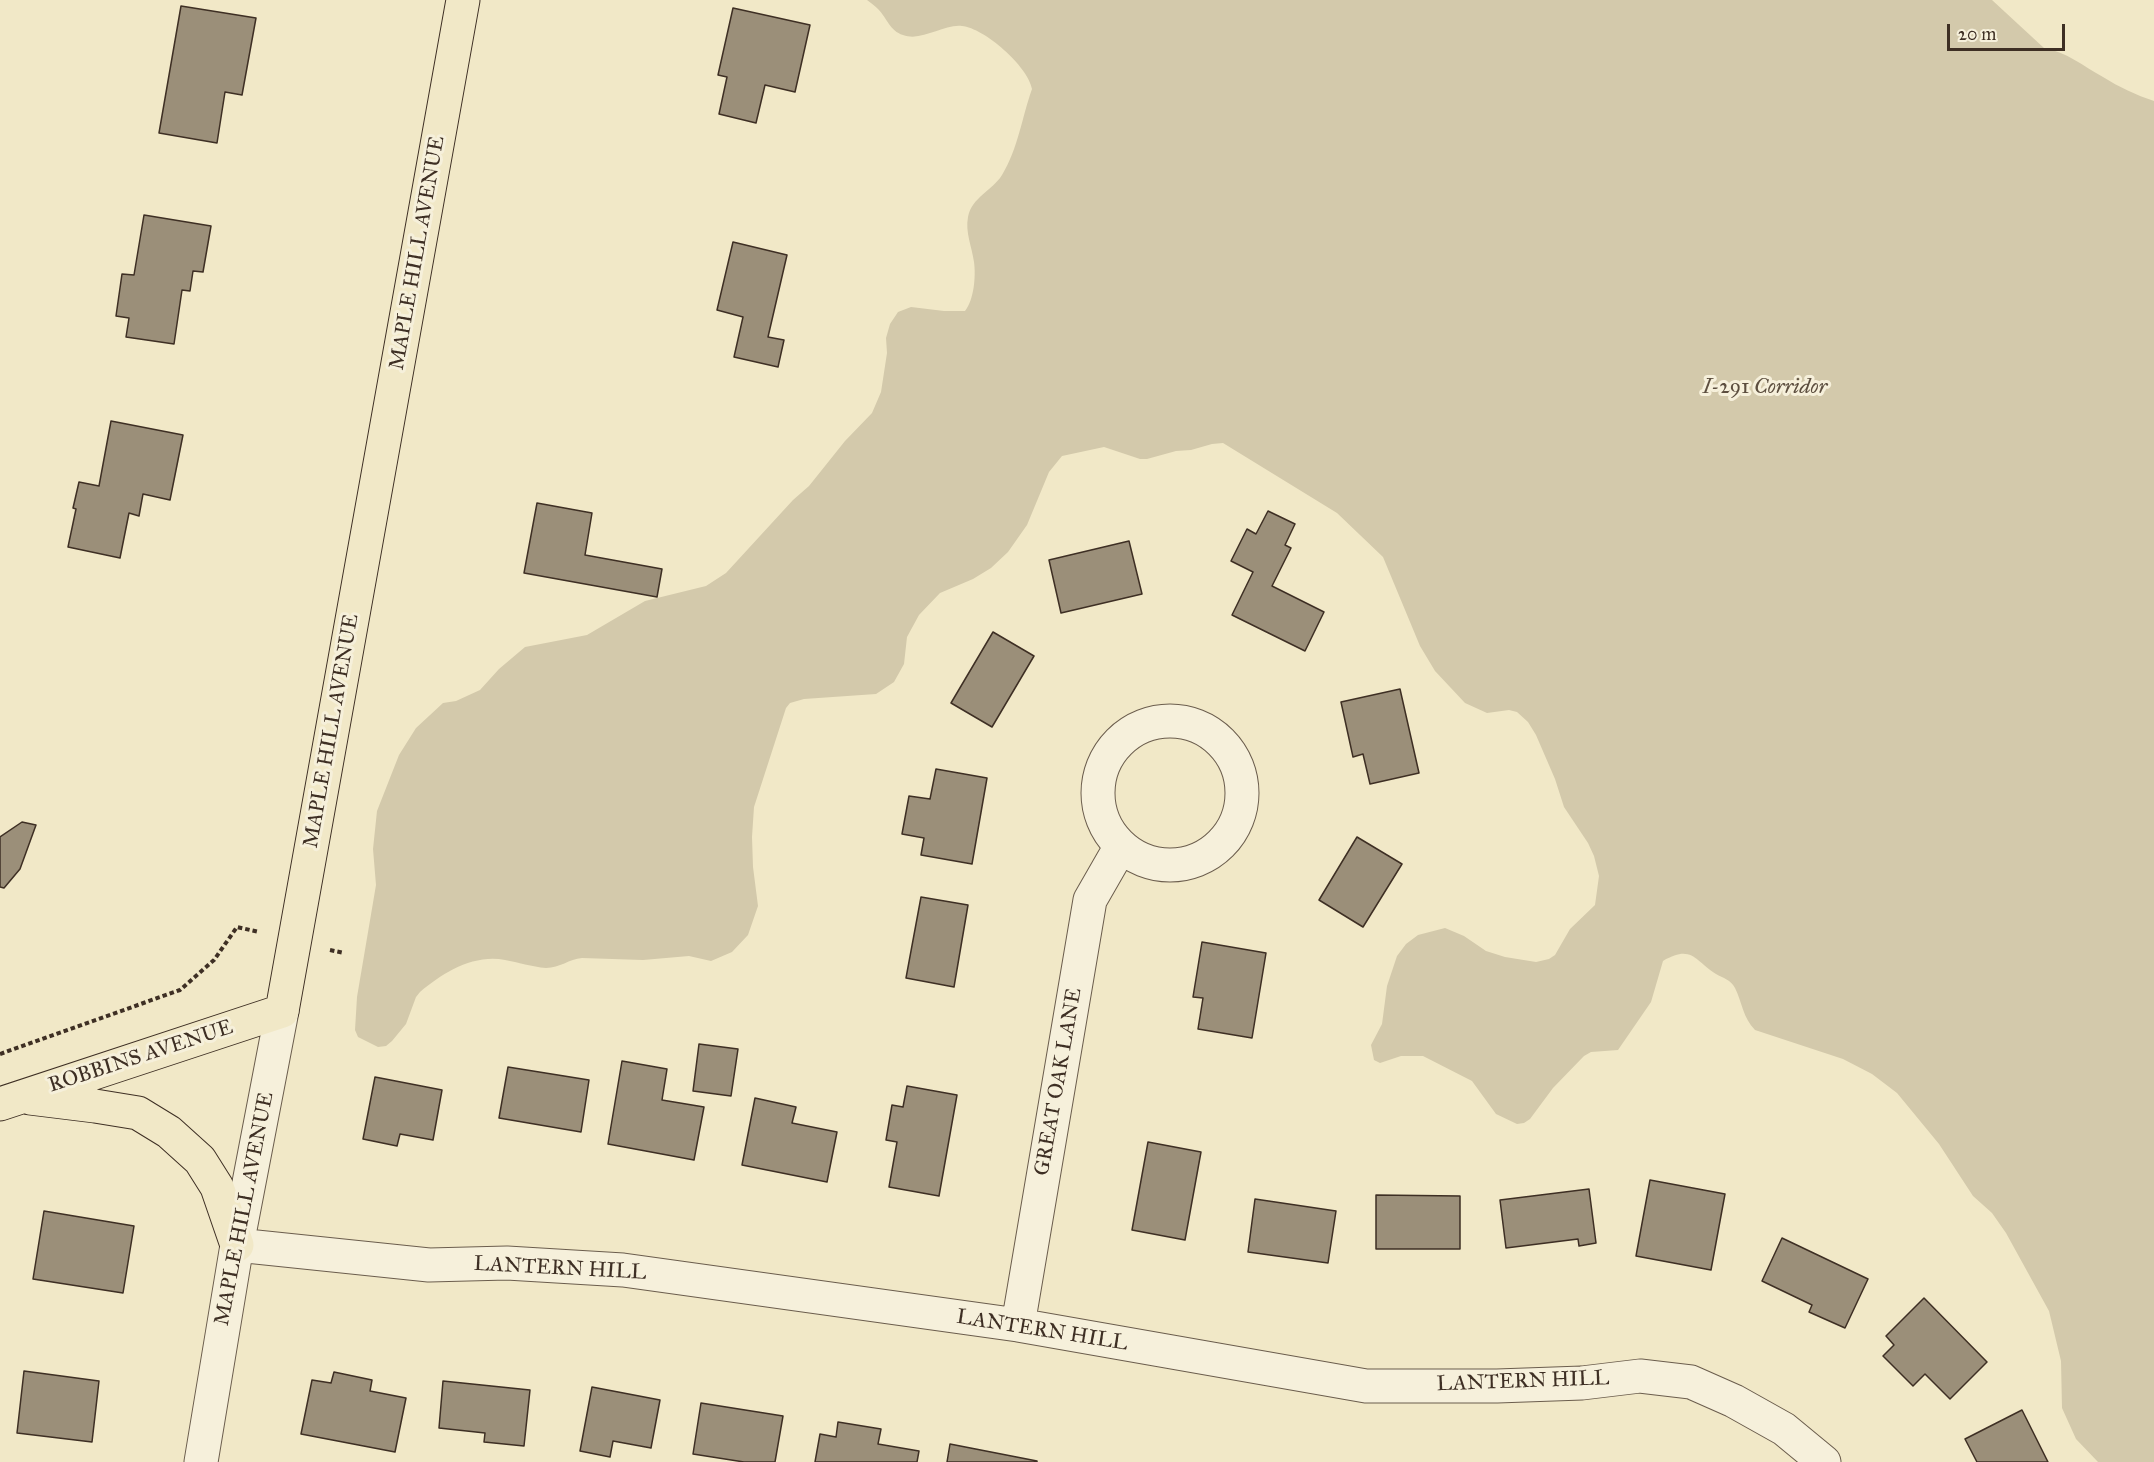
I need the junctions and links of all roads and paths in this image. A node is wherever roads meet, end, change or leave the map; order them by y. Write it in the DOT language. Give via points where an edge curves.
graph roads {
  1 [pos="463,0"];
  2 [pos="1121,846"];
  3 [pos="237,927"];
  4 [pos="282,1011"];
  5 [pos="0,1054"];
  6 [pos="10,1100"];
  7 [pos="237,1245"];
  8 [pos="1018,1325"];
  9 [pos="201,1462"];
  10 [pos="1824,1462"];
  1 -- 4 [label="main road, MAPLE HILL AVENUE"];
  2 -- 2 [label="street" via="1140,859 1162,864 1185,863 1206,856 1223,841 1235,822 1241,801 1240,778 1233,757 1219,739 1200,727 1178,721 1155,722 1134,730 1116,744 1104,763 1098,785 1099,808 1107,828"];
  2 -- 8 [label="street, GREAT OAK LANE" via="1090,900"];
  3 -- 5 [label="path" via="214,960 180,990"];
  4 -- 6 [label="main road, ROBBINS AVENUE"];
  4 -- 7 [label="street, MAPLE HILL AVENUE"];
  6 -- 7 [label="main road" via="138,1113 169,1132 200,1160 217,1187"];
  7 -- 8 [label="street, LANTERN HILL" via="429,1265 507,1263 623,1270"];
  7 -- 9 [label="street, MAPLE HILL AVENUE"];
  8 -- 10 [label="street, LANTERN HILL" via="1366,1386 1582,1383 1640,1376 1691,1382 1784,1429"];
}
